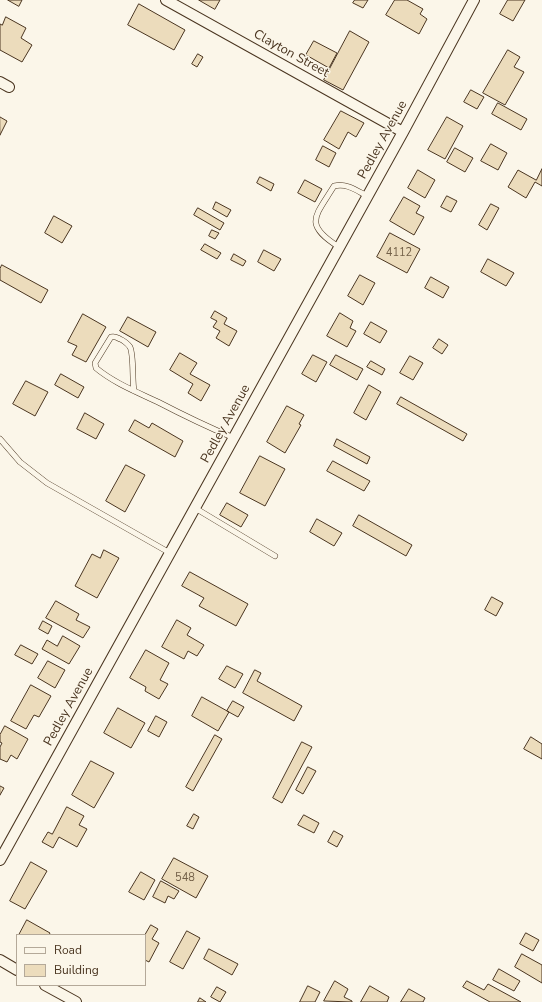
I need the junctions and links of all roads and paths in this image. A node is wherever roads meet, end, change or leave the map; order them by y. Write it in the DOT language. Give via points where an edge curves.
graph roads {
  1 [pos="166,0"];
  2 [pos="474,0"];
  3 [pos="0,82"];
  4 [pos="10,87"];
  5 [pos="403,132"];
  6 [pos="367,196"];
  7 [pos="339,247"];
  8 [pos="134,391"];
  9 [pos="234,438"];
  10 [pos="0,439"];
  11 [pos="195,508"];
  12 [pos="170,553"];
  13 [pos="275,556"];
  14 [pos="0,860"];
  15 [pos="0,960"];
  16 [pos="16,969"];
  17 [pos="47,986"];
  18 [pos="76,1002"];
  1 -- 5 [label="street, Clayton Street"];
  2 -- 5 [label="street, Pedley Avenue"];
  3 -- 4 [label="street"];
  5 -- 6 [label="street, Pedley Avenue"];
  6 -- 7 [label="street, Pedley Avenue"];
  6 -- 7 [label="lane" via="348,185 334,186 317,214 315,224 318,231"];
  7 -- 9 [label="street, Pedley Avenue"];
  8 -- 8 [label="lane" via="102,374 96,368 95,363 111,337 114,336 129,346 132,354"];
  8 -- 9 [label="lane"];
  9 -- 11 [label="street, Pedley Avenue"];
  10 -- 12 [label="lane" via="20,462 47,483"];
  11 -- 12 [label="street, Pedley Avenue"];
  11 -- 13 [label="lane"];
  12 -- 14 [label="street, Pedley Avenue"];
  15 -- 16 [label="street"];
  17 -- 18 [label="street"];
}
